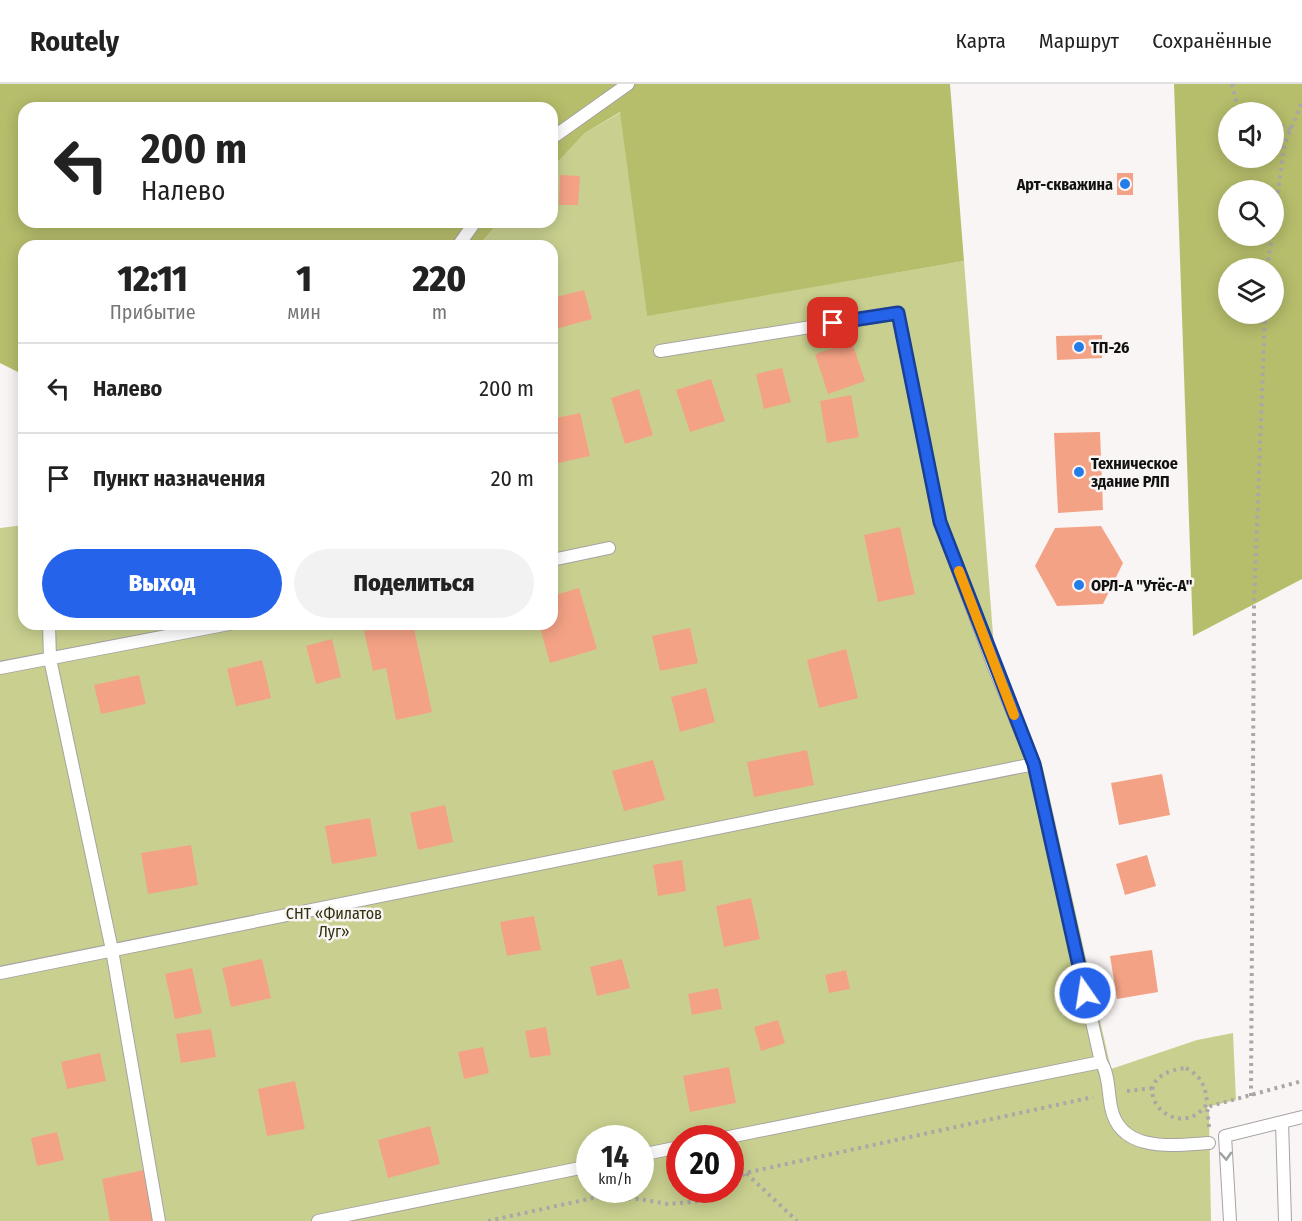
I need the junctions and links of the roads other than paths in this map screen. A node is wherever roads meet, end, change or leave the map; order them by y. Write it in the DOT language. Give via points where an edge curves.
graph roads {
  1 [pos="628,84"];
  2 [pos="558,134"];
  3 [pos="660,351"];
  4 [pos="609,548"];
  5 [pos="558,559"];
  6 [pos="48,630"];
  7 [pos="199,630"];
  8 [pos="50,660"];
  9 [pos="0,668"];
  10 [pos="1034,764"];
  11 [pos="112,950"];
  12 [pos="0,973"];
  13 [pos="1101,1062"];
  14 [pos="1302,1117"];
  15 [pos="1282,1122"];
  16 [pos="744,1134"];
  17 [pos="1209,1143"];
  18 [pos="576,1169"];
  19 [pos="159,1221"];
  20 [pos="318,1221"];
  21 [pos="1230,1221"];
  22 [pos="1285,1221"];
  1 -- 2 [label="lane"];
  3 -- 10 [label="lane" via="898,313 940,522"];
  4 -- 5 [label="lane"];
  6 -- 8 [label="lane"];
  7 -- 8 [label="lane"];
  8 -- 9 [label="lane"];
  8 -- 11 [label="lane"];
  10 -- 11 [label="lane"];
  10 -- 13 [label="lane"];
  11 -- 12 [label="lane"];
  11 -- 19 [label="lane"];
  13 -- 16 [label="lane"];
  13 -- 17 [label="lane" via="1106,1069 1112,1115 1127,1134 1154,1146"];
  14 -- 15 [label="lane"];
  15 -- 21 [label="lane, one-way" via="1225,1136"];
  15 -- 22 [label="lane"];
  18 -- 20 [label="lane"];
}
